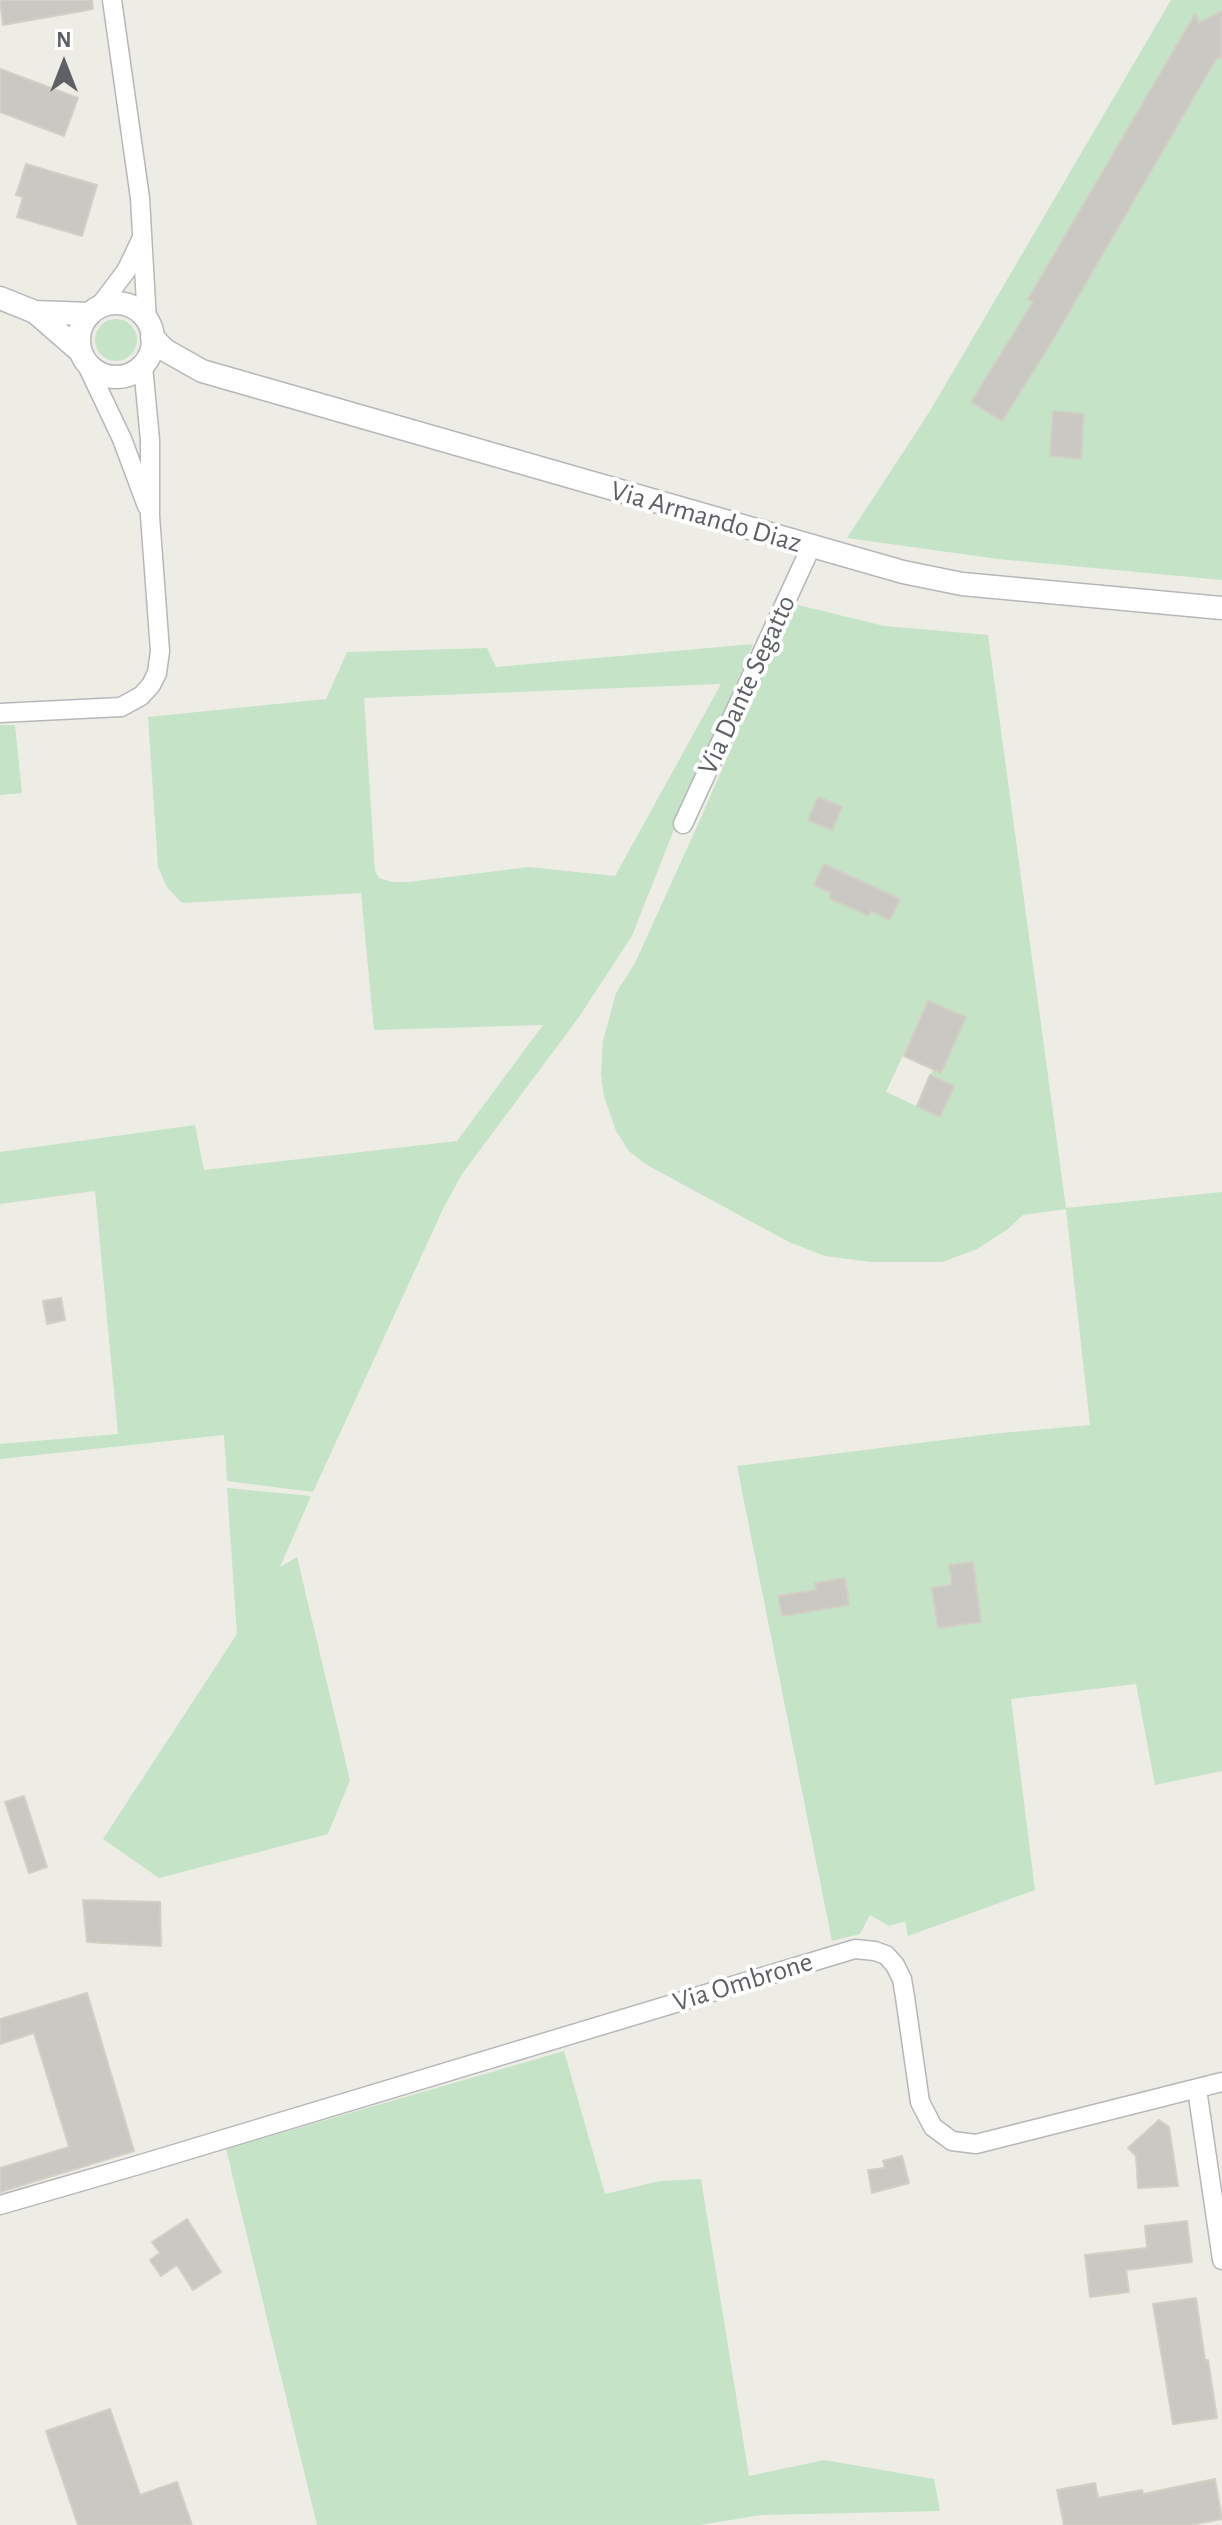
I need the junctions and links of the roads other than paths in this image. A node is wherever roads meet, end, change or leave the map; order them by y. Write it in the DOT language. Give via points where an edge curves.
graph roads {
  1 [pos="112,0"];
  2 [pos="142,238"];
  3 [pos="0,298"];
  4 [pos="94,311"];
  5 [pos="35,312"];
  6 [pos="150,329"];
  7 [pos="83,356"];
  8 [pos="143,366"];
  9 [pos="202,371"];
  10 [pos="150,516"];
  11 [pos="811,547"];
  12 [pos="1222,608"];
  13 [pos="0,713"];
  14 [pos="683,824"];
  15 [pos="1222,2082"];
  16 [pos="1197,2089"];
  17 [pos="0,2205"];
  18 [pos="1222,2260"];
  1 -- 2 [label="street"];
  2 -- 4 [label="street" via="126,271"];
  2 -- 6 [label="street"];
  3 -- 5 [label="street, Via Armando Diaz"];
  4 -- 5 [label="street, Via Armando Diaz"];
  4 -- 6 [label="street, Via Armando Diaz" via="120,304 140,313"];
  4 -- 7 [label="street" via="80,331"];
  5 -- 7 [label="street, Via Armando Diaz"];
  6 -- 8 [label="street" via="149,356"];
  6 -- 9 [label="street, Via Armando Diaz" via="165,350"];
  7 -- 8 [label="street, Via Armando Diaz" via="92,369 110,376 121,377"];
  7 -- 10 [label="street"];
  8 -- 9 [label="street, Via Armando Diaz"];
  8 -- 10 [label="street" via="152,467"];
  9 -- 11 [label="street, Via Armando Diaz"];
  10 -- 13 [label="street" via="160,651 151,685 121,707"];
  11 -- 12 [label="street, Via Armando Diaz" via="962,584"];
  11 -- 14 [label="street, Via Dante Segatto"];
  15 -- 16 [label="street, Via Ombrone"];
  16 -- 17 [label="street, Via Ombrone" via="976,2144 952,2141 933,2127 920,2102 902,1979 895,1965 886,1955 855,1949"];
  16 -- 18 [label="street"];
}
